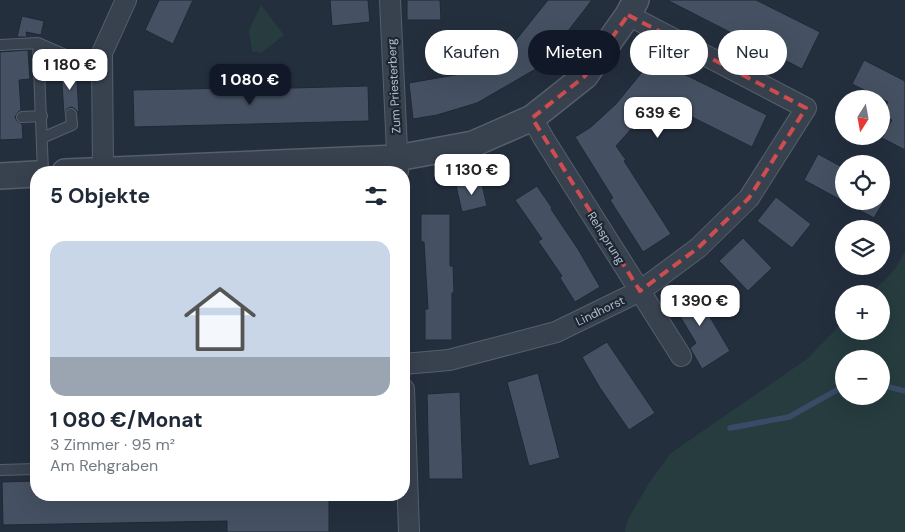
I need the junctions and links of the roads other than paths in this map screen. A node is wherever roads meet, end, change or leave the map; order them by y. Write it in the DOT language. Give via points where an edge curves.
graph roads {
  1 [pos="126,0"];
  2 [pos="390,0"];
  3 [pos="632,8"];
  4 [pos="38,43"];
  5 [pos="0,45"];
  6 [pos="69,67"];
  7 [pos="71,114"];
  8 [pos="42,116"];
  9 [pos="22,117"];
  10 [pos="532,118"];
  11 [pos="42,138"];
  12 [pos="397,165"];
  13 [pos="43,166"];
  14 [pos="103,166"];
  15 [pos="348,166"];
  16 [pos="30,174"];
  17 [pos="0,176"];
  18 [pos="640,291"];
  19 [pos="681,356"];
  20 [pos="410,363"];
  21 [pos="0,470"];
  22 [pos="30,470"];
  23 [pos="408,501"];
  24 [pos="409,532"];
  1 -- 14 [label="street" via="102,53"];
  2 -- 12 [label="street, Zum Priesterberg"];
  3 -- 10 [label="street" via="585,76"];
  3 -- 18 [label="street, Lindhorst" via="806,108 749,198 698,248"];
  4 -- 5 [label="lane"];
  4 -- 6 [label="lane" via="68,56"];
  4 -- 8 [label="lane"];
  7 -- 11 [label="lane" via="72,125"];
  8 -- 9 [label="lane"];
  8 -- 11 [label="lane"];
  10 -- 12 [label="street" via="472,144"];
  10 -- 18 [label="street, Rehsprung"];
  11 -- 13 [label="lane"];
  12 -- 15 [label="street"];
  16 -- 17 [label="street"];
  18 -- 19 [label="street, Rehsprung"];
  18 -- 20 [label="street, Lindhorst" via="556,332 449,360"];
  21 -- 22 [label="lane"];
  23 -- 24 [label="street"];
}
